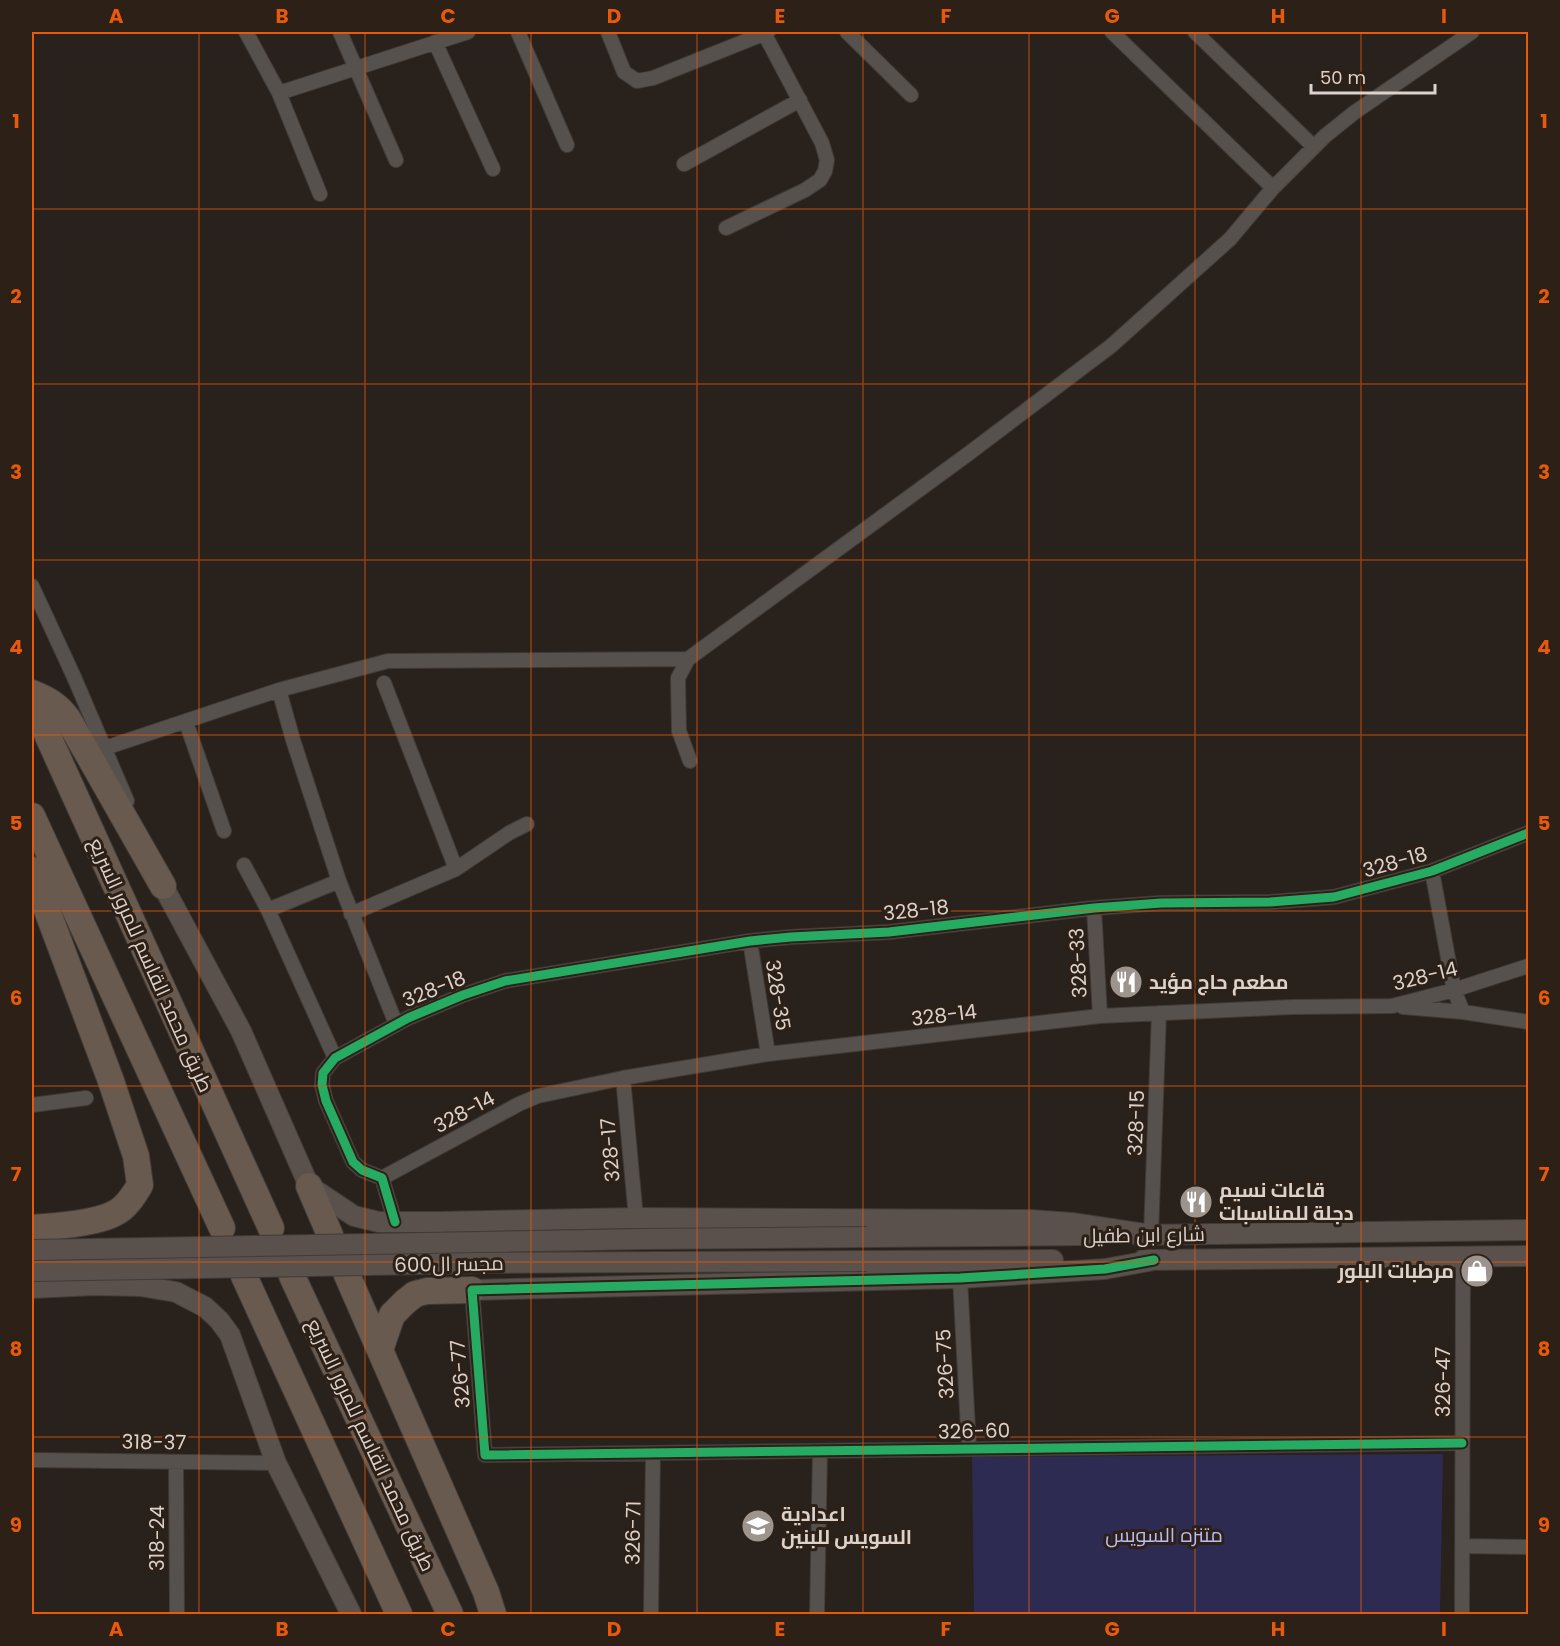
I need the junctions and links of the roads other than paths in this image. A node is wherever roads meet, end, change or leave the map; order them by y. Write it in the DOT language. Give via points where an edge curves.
graph roads {
  1 [pos="246,32"];
  2 [pos="340,32"];
  3 [pos="468,32"];
  4 [pos="518,32"];
  5 [pos="608,32"];
  6 [pos="766,32"];
  7 [pos="847,32"];
  8 [pos="1112,32"];
  9 [pos="1195,32"];
  10 [pos="1472,32"];
  11 [pos="435,42"];
  12 [pos="356,68"];
  13 [pos="279,93"];
  14 [pos="911,94"];
  15 [pos="800,100"];
  16 [pos="567,145"];
  17 [pos="1314,147"];
  18 [pos="396,160"];
  19 [pos="684,164"];
  20 [pos="492,169"];
  21 [pos="1273,188"];
  22 [pos="320,194"];
  23 [pos="726,228"];
  24 [pos="32,586"];
  25 [pos="688,659"];
  26 [pos="384,683"];
  27 [pos="279,690"];
  28 [pos="32,693"];
  29 [pos="32,702"];
  30 [pos="186,722"];
  31 [pos="105,748"];
  32 [pos="690,761"];
  33 [pos="32,816"];
  34 [pos="527,824"];
  35 [pos="224,831"];
  36 [pos="1528,832"];
  37 [pos="244,865"];
  38 [pos="456,869"];
  39 [pos="32,870"];
  40 [pos="1432,871"];
  41 [pos="339,881"];
  42 [pos="163,886"];
  43 [pos="1094,908"];
  44 [pos="268,910"];
  45 [pos="351,914"];
  46 [pos="750,941"];
  47 [pos="1528,966"];
  48 [pos="1454,990"];
  49 [pos="1392,1006"];
  50 [pos="1463,1012"];
  51 [pos="1160,1013"];
  52 [pos="1100,1016"];
  53 [pos="1528,1022"];
  54 [pos="396,1024"];
  55 [pos="768,1054"];
  56 [pos="335,1058"];
  57 [pos="623,1078"];
  58 [pos="86,1098"];
  59 [pos="32,1105"];
  60 [pos="382,1178"];
  61 [pos="309,1185"];
  62 [pos="636,1218"];
  63 [pos="395,1222"];
  64 [pos="32,1228"];
  65 [pos="222,1228"];
  66 [pos="271,1228"];
  67 [pos="1528,1230"];
  68 [pos="330,1235"];
  69 [pos="1151,1235"];
  70 [pos="867,1237"];
  71 [pos="32,1250"];
  72 [pos="1528,1256"];
  73 [pos="1463,1257"];
  74 [pos="1154,1260"];
  75 [pos="867,1261"];
  76 [pos="32,1271"];
  77 [pos="348,1275"];
  78 [pos="244,1276"];
  79 [pos="292,1276"];
  80 [pos="960,1278"];
  81 [pos="32,1288"];
  82 [pos="472,1290"];
  83 [pos="380,1350"];
  84 [pos="1462,1443"];
  85 [pos="969,1449"];
  86 [pos="820,1451"];
  87 [pos="653,1452"];
  88 [pos="485,1455"];
  89 [pos="32,1460"];
  90 [pos="176,1462"];
  91 [pos="276,1463"];
  92 [pos="1462,1546"];
  93 [pos="1528,1547"];
  94 [pos="177,1614"];
  95 [pos="351,1614"];
  96 [pos="399,1614"];
  97 [pos="450,1614"];
  98 [pos="493,1614"];
  99 [pos="651,1614"];
  100 [pos="817,1614"];
  101 [pos="1462,1614"];
  1 -- 13 [label="street"];
  2 -- 12 [label="street"];
  3 -- 11 [label="street"];
  4 -- 16 [label="street"];
  5 -- 6 [label="street" via="624,72 637,81"];
  6 -- 15 [label="street"];
  7 -- 14 [label="street"];
  8 -- 21 [label="street"];
  9 -- 17 [label="street"];
  10 -- 17 [label="street" via="1355,112"];
  11 -- 12 [label="street"];
  11 -- 20 [label="street"];
  12 -- 13 [label="street"];
  12 -- 18 [label="street"];
  13 -- 22 [label="street"];
  15 -- 19 [label="street"];
  15 -- 23 [label="street" via="827,160 820,180"];
  17 -- 21 [label="street"];
  21 -- 25 [label="street" via="1230,239 1111,346"];
  24 -- 31 [label="street"];
  25 -- 27 [label="street" via="388,661"];
  25 -- 32 [label="street" via="678,678 679,731"];
  26 -- 38 [label="street"];
  27 -- 30 [label="street"];
  27 -- 41 [label="street"];
  28 -- 42 [label="highway" via="52,702 68,718"];
  29 -- 66 [label="highway, طريق محمد القاسم للمرور السريع"];
  30 -- 31 [label="street"];
  30 -- 35 [label="street"];
  31 -- 42 [label="street"];
  33 -- 65 [label="highway"];
  34 -- 38 [label="street"];
  36 -- 40 [label="street, 328-18"];
  37 -- 44 [label="street"];
  38 -- 45 [label="street"];
  39 -- 64 [label="highway" via="136,1156 140,1185 116,1213"];
  40 -- 43 [label="street, 328-18" via="1334,897"];
  40 -- 48 [label="street"];
  41 -- 44 [label="street"];
  41 -- 45 [label="street"];
  42 -- 61 [label="street" via="241,1031"];
  43 -- 46 [label="street, 328-18" via="889,932"];
  43 -- 52 [label="street, 328-33"];
  44 -- 56 [label="street"];
  45 -- 54 [label="street"];
  46 -- 54 [label="street, 328-18" via="505,981"];
  46 -- 55 [label="street, 328-35"];
  47 -- 48 [label="street, 328-14"];
  48 -- 49 [label="street, 328-14"];
  48 -- 50 [label="street"];
  49 -- 50 [label="street"];
  49 -- 51 [label="street, 328-14"];
  50 -- 53 [label="street"];
  51 -- 52 [label="street, 328-14"];
  51 -- 69 [label="street, 328-15"];
  52 -- 55 [label="street, 328-14"];
  54 -- 56 [label="street, 328-18"];
  55 -- 57 [label="street, 328-14"];
  56 -- 60 [label="street, 328-18" via="323,1073 326,1101 353,1162"];
  57 -- 60 [label="street, 328-14" via="538,1096"];
  57 -- 62 [label="street, 328-17"];
  58 -- 59 [label="street"];
  60 -- 63 [label="street"];
  61 -- 63 [label="street" via="354,1216"];
  61 -- 68 [label="highway"];
  62 -- 63 [label="street"];
  62 -- 69 [label="street" via="1030,1220"];
  67 -- 69 [label="street, شارع ابن طفيل"];
  69 -- 70 [label="street, شارع ابن طفيل"];
  70 -- 71 [label="street, مجسر ال600, bridge"];
  72 -- 73 [label="street, شارع ابن طفيل"];
  73 -- 74 [label="street, شارع ابن طفيل"];
  73 -- 84 [label="street, 326-47"];
  74 -- 75 [label="street, شارع ابن طفيل"];
  74 -- 80 [label="street" via="1105,1269"];
  75 -- 76 [label="street, مجسر ال600, bridge"];
  77 -- 83 [label="highway"];
  78 -- 96 [label="highway"];
  79 -- 97 [label="highway, طريق محمد القاسم للمرور السريع"];
  80 -- 82 [label="street"];
  80 -- 85 [label="street, 326-75"];
  81 -- 91 [label="street" via="140,1286 176,1292 205,1307 230,1335"];
  82 -- 83 [label="highway" via="415,1294 392,1315"];
  82 -- 88 [label="street, 326-77"];
  83 -- 98 [label="highway"];
  84 -- 85 [label="street, 326-60"];
  84 -- 92 [label="street, 326-47"];
  85 -- 86 [label="street, 326-60"];
  86 -- 87 [label="street, 326-60"];
  86 -- 100 [label="street"];
  87 -- 88 [label="street, 326-60"];
  87 -- 99 [label="street, 326-71"];
  89 -- 90 [label="street, 318-37"];
  90 -- 91 [label="street, 318-37"];
  90 -- 94 [label="street, 318-24"];
  91 -- 95 [label="street"];
  92 -- 93 [label="street"];
  92 -- 101 [label="street, 326-47"];
}
